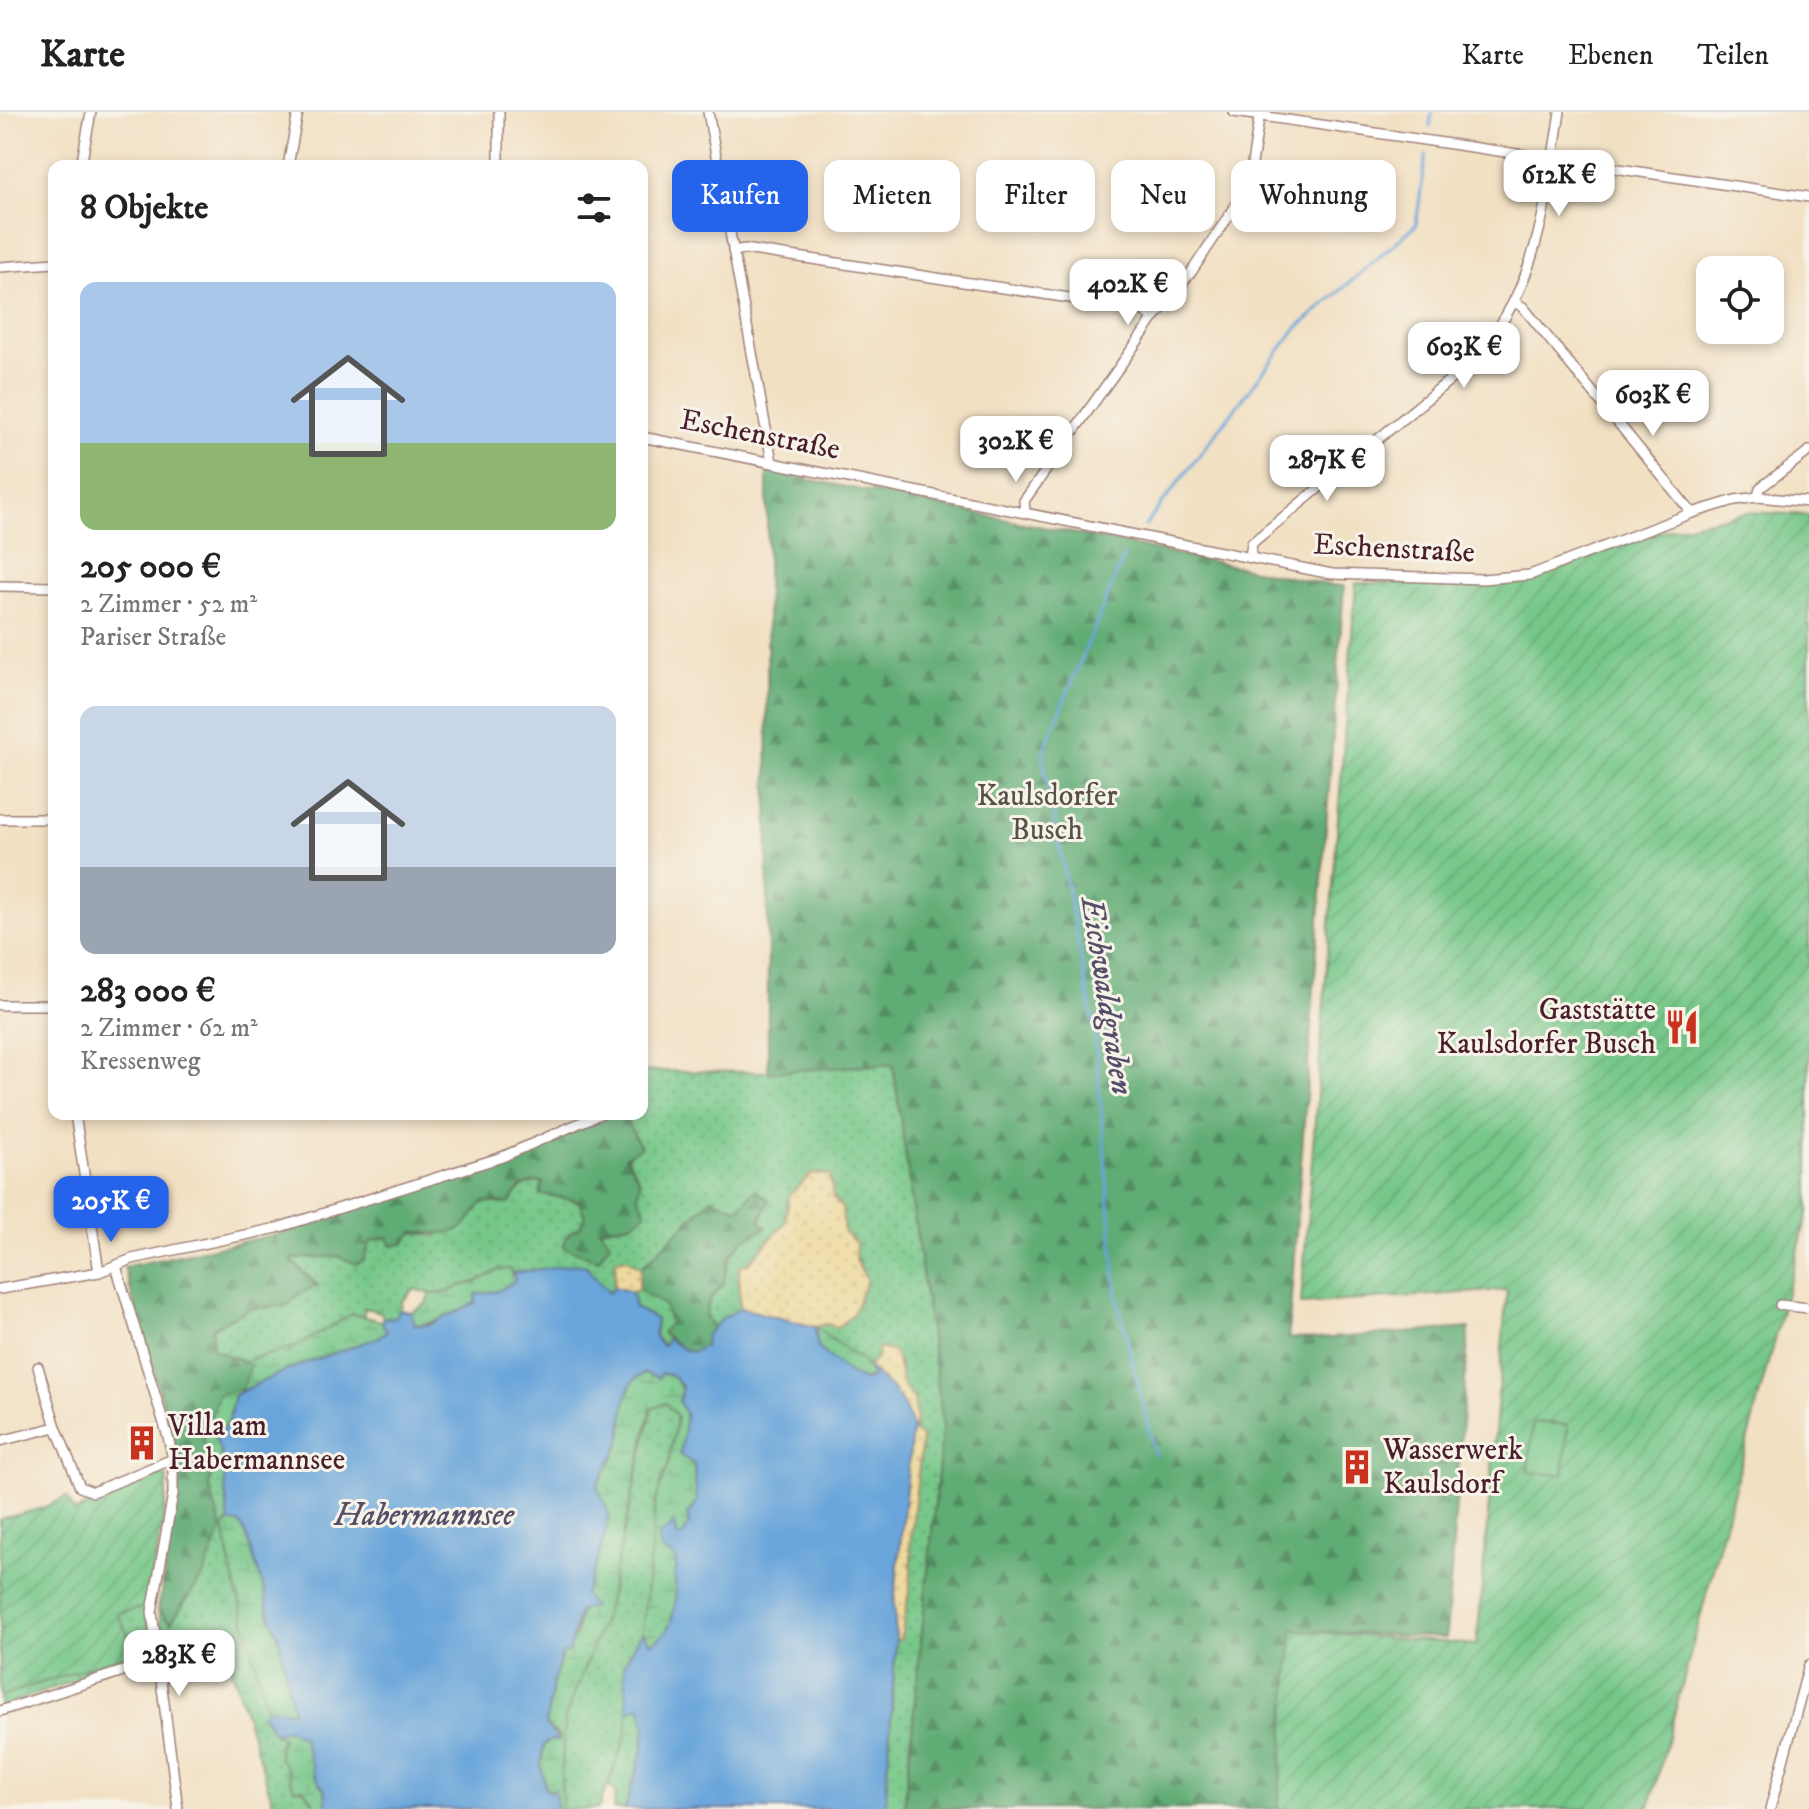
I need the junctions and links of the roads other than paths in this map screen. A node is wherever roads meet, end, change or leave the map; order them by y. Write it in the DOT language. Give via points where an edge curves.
graph roads {
  1 [pos="91,112"];
  2 [pos="298,112"];
  3 [pos="499,112"];
  4 [pos="708,112"];
  5 [pos="1234,112"];
  6 [pos="1560,112"];
  7 [pos="1260,114"];
  8 [pos="82,160"];
  9 [pos="289,160"];
  10 [pos="499,160"];
  11 [pos="1552,160"];
  12 [pos="1809,197"];
  13 [pos="733,251"];
  14 [pos="48,263"];
  15 [pos="0,267"];
  16 [pos="1516,303"];
  17 [pos="1154,318"];
  18 [pos="648,438"];
  19 [pos="1809,451"];
  20 [pos="772,462"];
  21 [pos="1758,497"];
  22 [pos="1809,502"];
  23 [pos="1025,512"];
  24 [pos="1692,513"];
  25 [pos="1250,557"];
  26 [pos="0,586"];
  27 [pos="48,587"];
  28 [pos="0,819"];
  29 [pos="48,819"];
  30 [pos="0,1005"];
  31 [pos="48,1005"];
  32 [pos="76,1120"];
  33 [pos="586,1120"];
  34 [pos="116,1266"];
  35 [pos="99,1272"];
  36 [pos="0,1289"];
  37 [pos="1780,1305"];
  38 [pos="1809,1308"];
  39 [pos="38,1367"];
  40 [pos="56,1427"];
  41 [pos="0,1441"];
  42 [pos="173,1459"];
  43 [pos="157,1660"];
  44 [pos="1809,1665"];
  45 [pos="1804,1700"];
  46 [pos="0,1711"];
  47 [pos="178,1809"];
  48 [pos="1770,1809"];
  1 -- 8 [label="street"];
  2 -- 9 [label="street"];
  3 -- 10 [label="street"];
  4 -- 13 [label="street"];
  5 -- 7 [label="street"];
  6 -- 11 [label="street"];
  7 -- 11 [label="street"];
  7 -- 17 [label="street" via="1244,189"];
  11 -- 12 [label="street"];
  11 -- 16 [label="street" via="1538,241"];
  13 -- 17 [label="street" via="1129,307"];
  13 -- 20 [label="street"];
  14 -- 15 [label="street"];
  16 -- 24 [label="street"];
  16 -- 25 [label="street" via="1468,365 1252,543"];
  17 -- 23 [label="street" via="1024,501"];
  18 -- 20 [label="street, Eschenstraße"];
  19 -- 21 [label="street" via="1760,488"];
  20 -- 23 [label="street, Eschenstraße"];
  21 -- 22 [label="street, Eschenstraße"];
  21 -- 24 [label="street, Eschenstraße"];
  23 -- 25 [label="street, Eschenstraße"];
  24 -- 25 [label="street, Eschenstraße" via="1519,577 1332,574"];
  26 -- 27 [label="street"];
  28 -- 29 [label="street"];
  30 -- 31 [label="street"];
  32 -- 35 [label="street"];
  33 -- 34 [label="street" via="430,1181 277,1228"];
  34 -- 35 [label="street"];
  34 -- 42 [label="street"];
  35 -- 36 [label="street"];
  37 -- 38 [label="street"];
  39 -- 40 [label="street"];
  40 -- 41 [label="street"];
  40 -- 42 [label="street" via="76,1481 93,1492"];
  42 -- 43 [label="street" via="173,1494 152,1612"];
  43 -- 46 [label="street"];
  43 -- 47 [label="street"];
  44 -- 45 [label="street"];
  45 -- 48 [label="street"];
}
